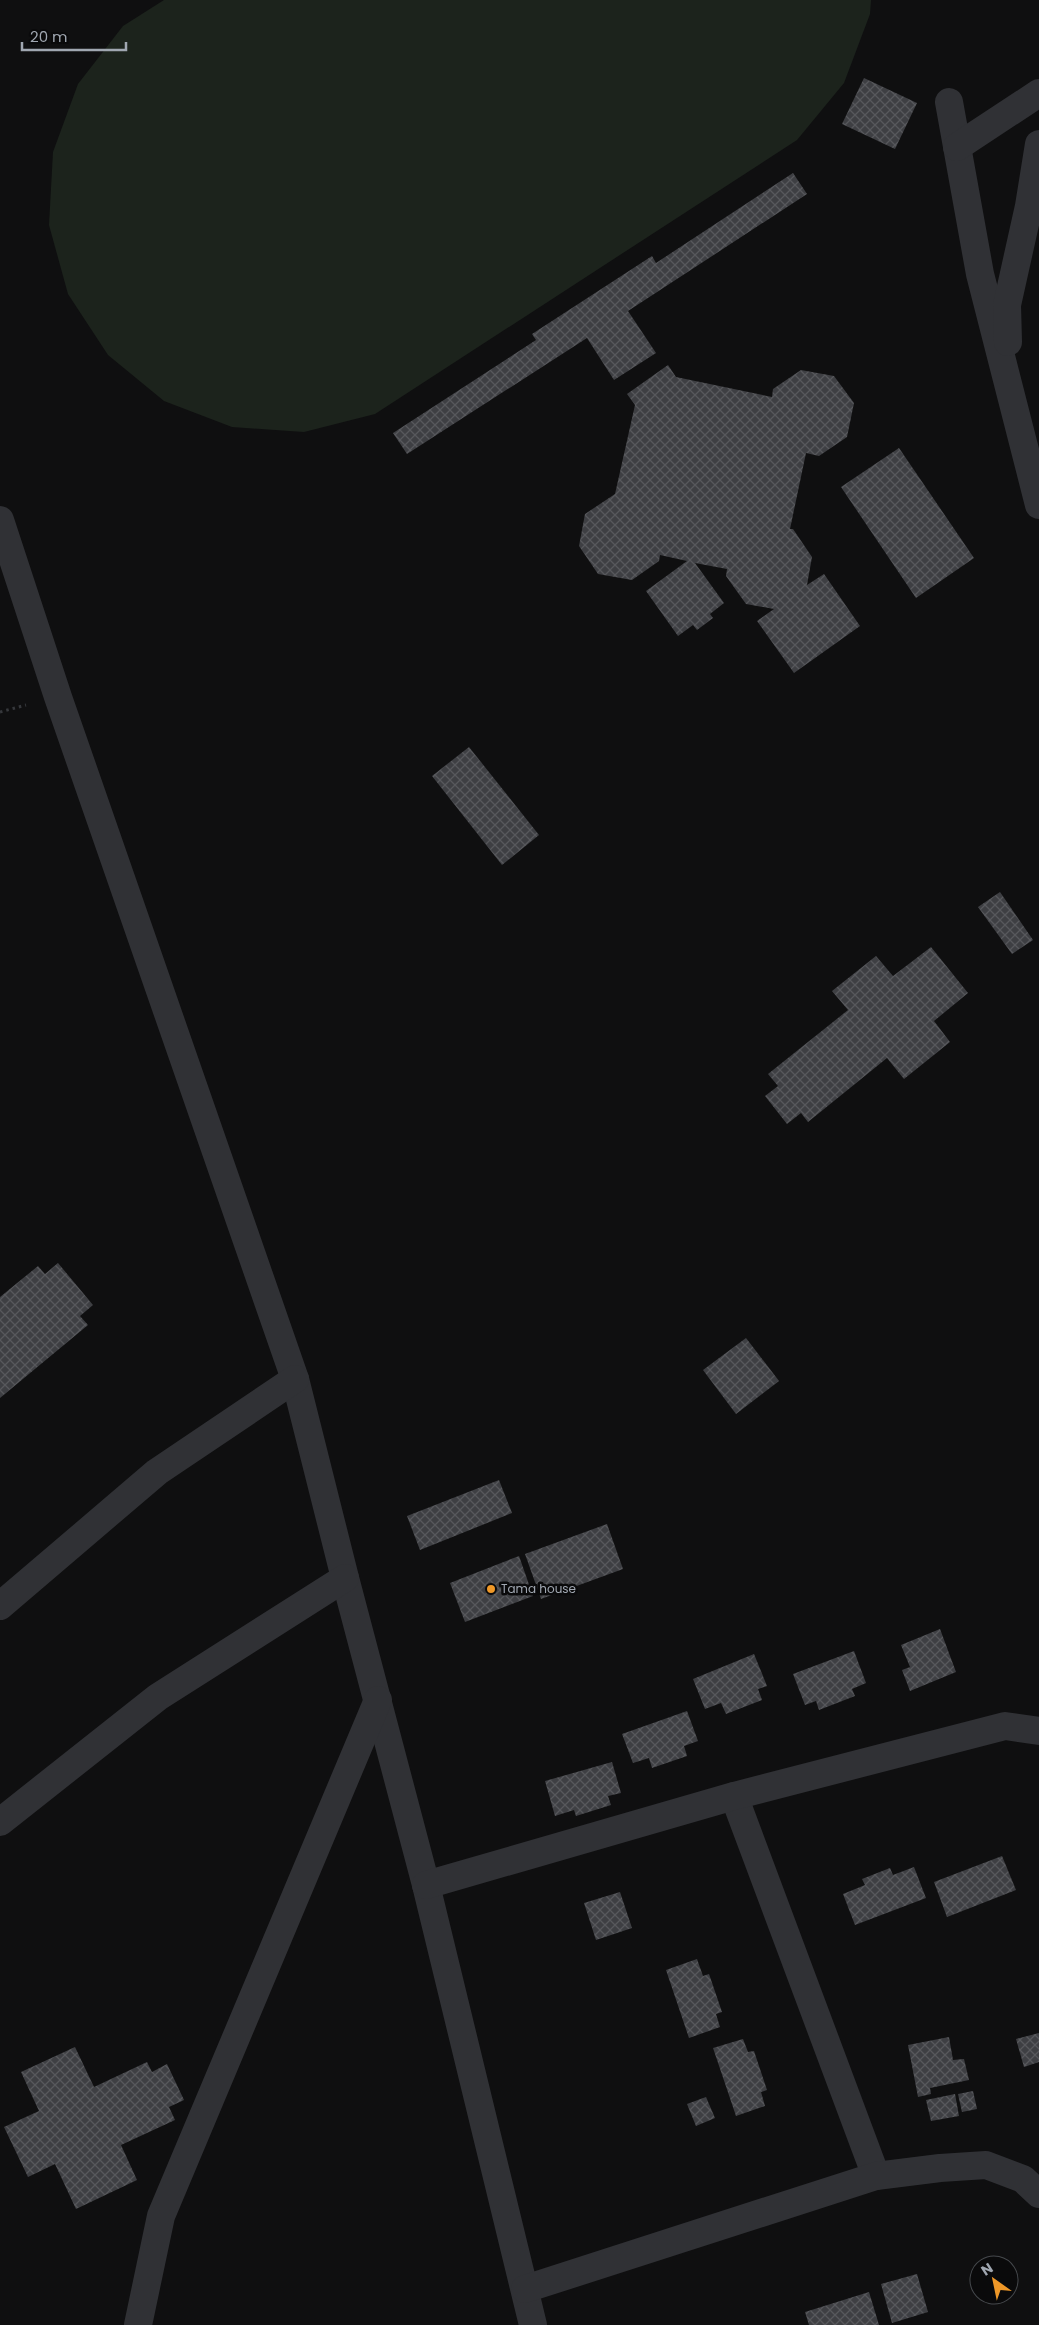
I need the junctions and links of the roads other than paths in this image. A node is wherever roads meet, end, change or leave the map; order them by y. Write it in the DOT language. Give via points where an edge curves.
graph roads {
  1 [pos="1039,93"];
  2 [pos="949,102"];
  3 [pos="1039,144"];
  4 [pos="957,147"];
  5 [pos="1006,374"];
  6 [pos="1039,505"];
  7 [pos="0,520"];
  8 [pos="295,1379"];
  9 [pos="345,1578"];
  10 [pos="0,1606"];
  11 [pos="378,1700"];
  12 [pos="1039,1731"];
  13 [pos="734,1796"];
  14 [pos="0,1822"];
  15 [pos="426,1885"];
  16 [pos="876,2176"];
  17 [pos="1039,2194"];
  18 [pos="525,2289"];
  19 [pos="138,2325"];
  20 [pos="534,2325"];
  1 -- 4 [label="street"];
  2 -- 4 [label="street"];
  3 -- 5 [label="street" via="1007,305"];
  4 -- 5 [label="street" via="980,274"];
  5 -- 6 [label="street"];
  7 -- 8 [label="street"];
  8 -- 9 [label="street"];
  8 -- 10 [label="street" via="157,1472"];
  9 -- 11 [label="street"];
  9 -- 14 [label="street" via="158,1696"];
  11 -- 15 [label="street"];
  11 -- 19 [label="street" via="161,2216"];
  12 -- 13 [label="street" via="1005,1726"];
  13 -- 15 [label="street"];
  13 -- 16 [label="street"];
  15 -- 18 [label="street"];
  16 -- 17 [label="street" via="986,2165 1022,2179"];
  16 -- 18 [label="street"];
  18 -- 20 [label="street"];
}
